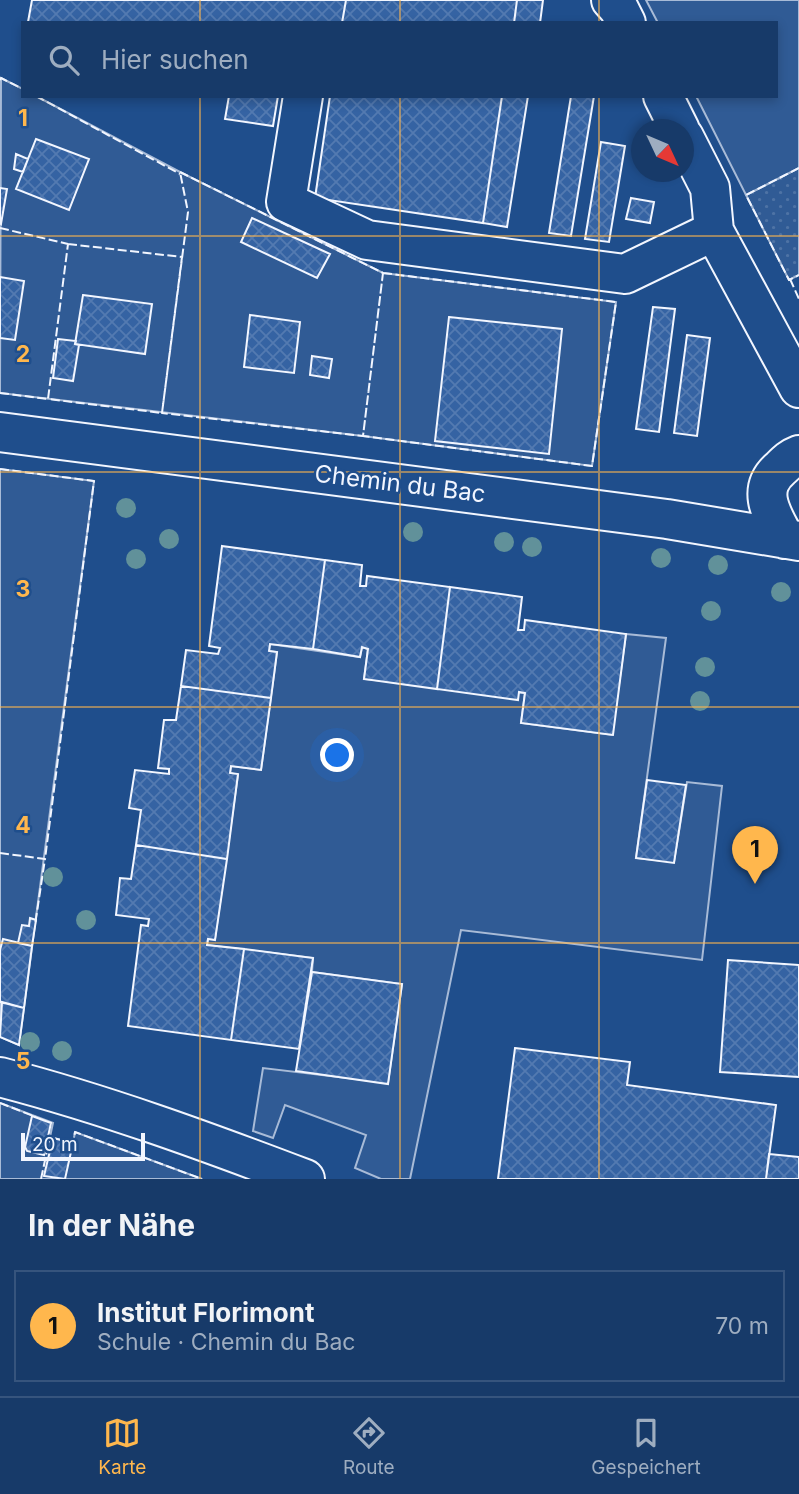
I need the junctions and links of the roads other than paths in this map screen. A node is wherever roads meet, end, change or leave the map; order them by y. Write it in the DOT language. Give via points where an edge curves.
graph roads {
  1 [pos="611,0"];
  2 [pos="625,21"];
  3 [pos="303,98"];
  4 [pos="664,98"];
  5 [pos="674,119"];
  6 [pos="694,157"];
  7 [pos="715,231"];
  8 [pos="799,388"];
  9 [pos="0,432"];
  10 [pos="799,455"];
  11 [pos="792,540"];
  12 [pos="0,1077"];
  13 [pos="244,1168"];
  14 [pos="305,1179"];
  1 -- 2 [label="street"];
  3 -- 7 [label="street" via="286,202 367,240 625,274"];
  4 -- 5 [label="street"];
  6 -- 7 [label="street" via="710,188"];
  7 -- 8 [label="street"];
  9 -- 11 [label="street, Chemin du Bac" via="679,520"];
  10 -- 11 [label="street" via="771,476 767,497 771,513"];
  12 -- 13 [label="street" via="182,1133"];
  13 -- 14 [label="street"];
}
